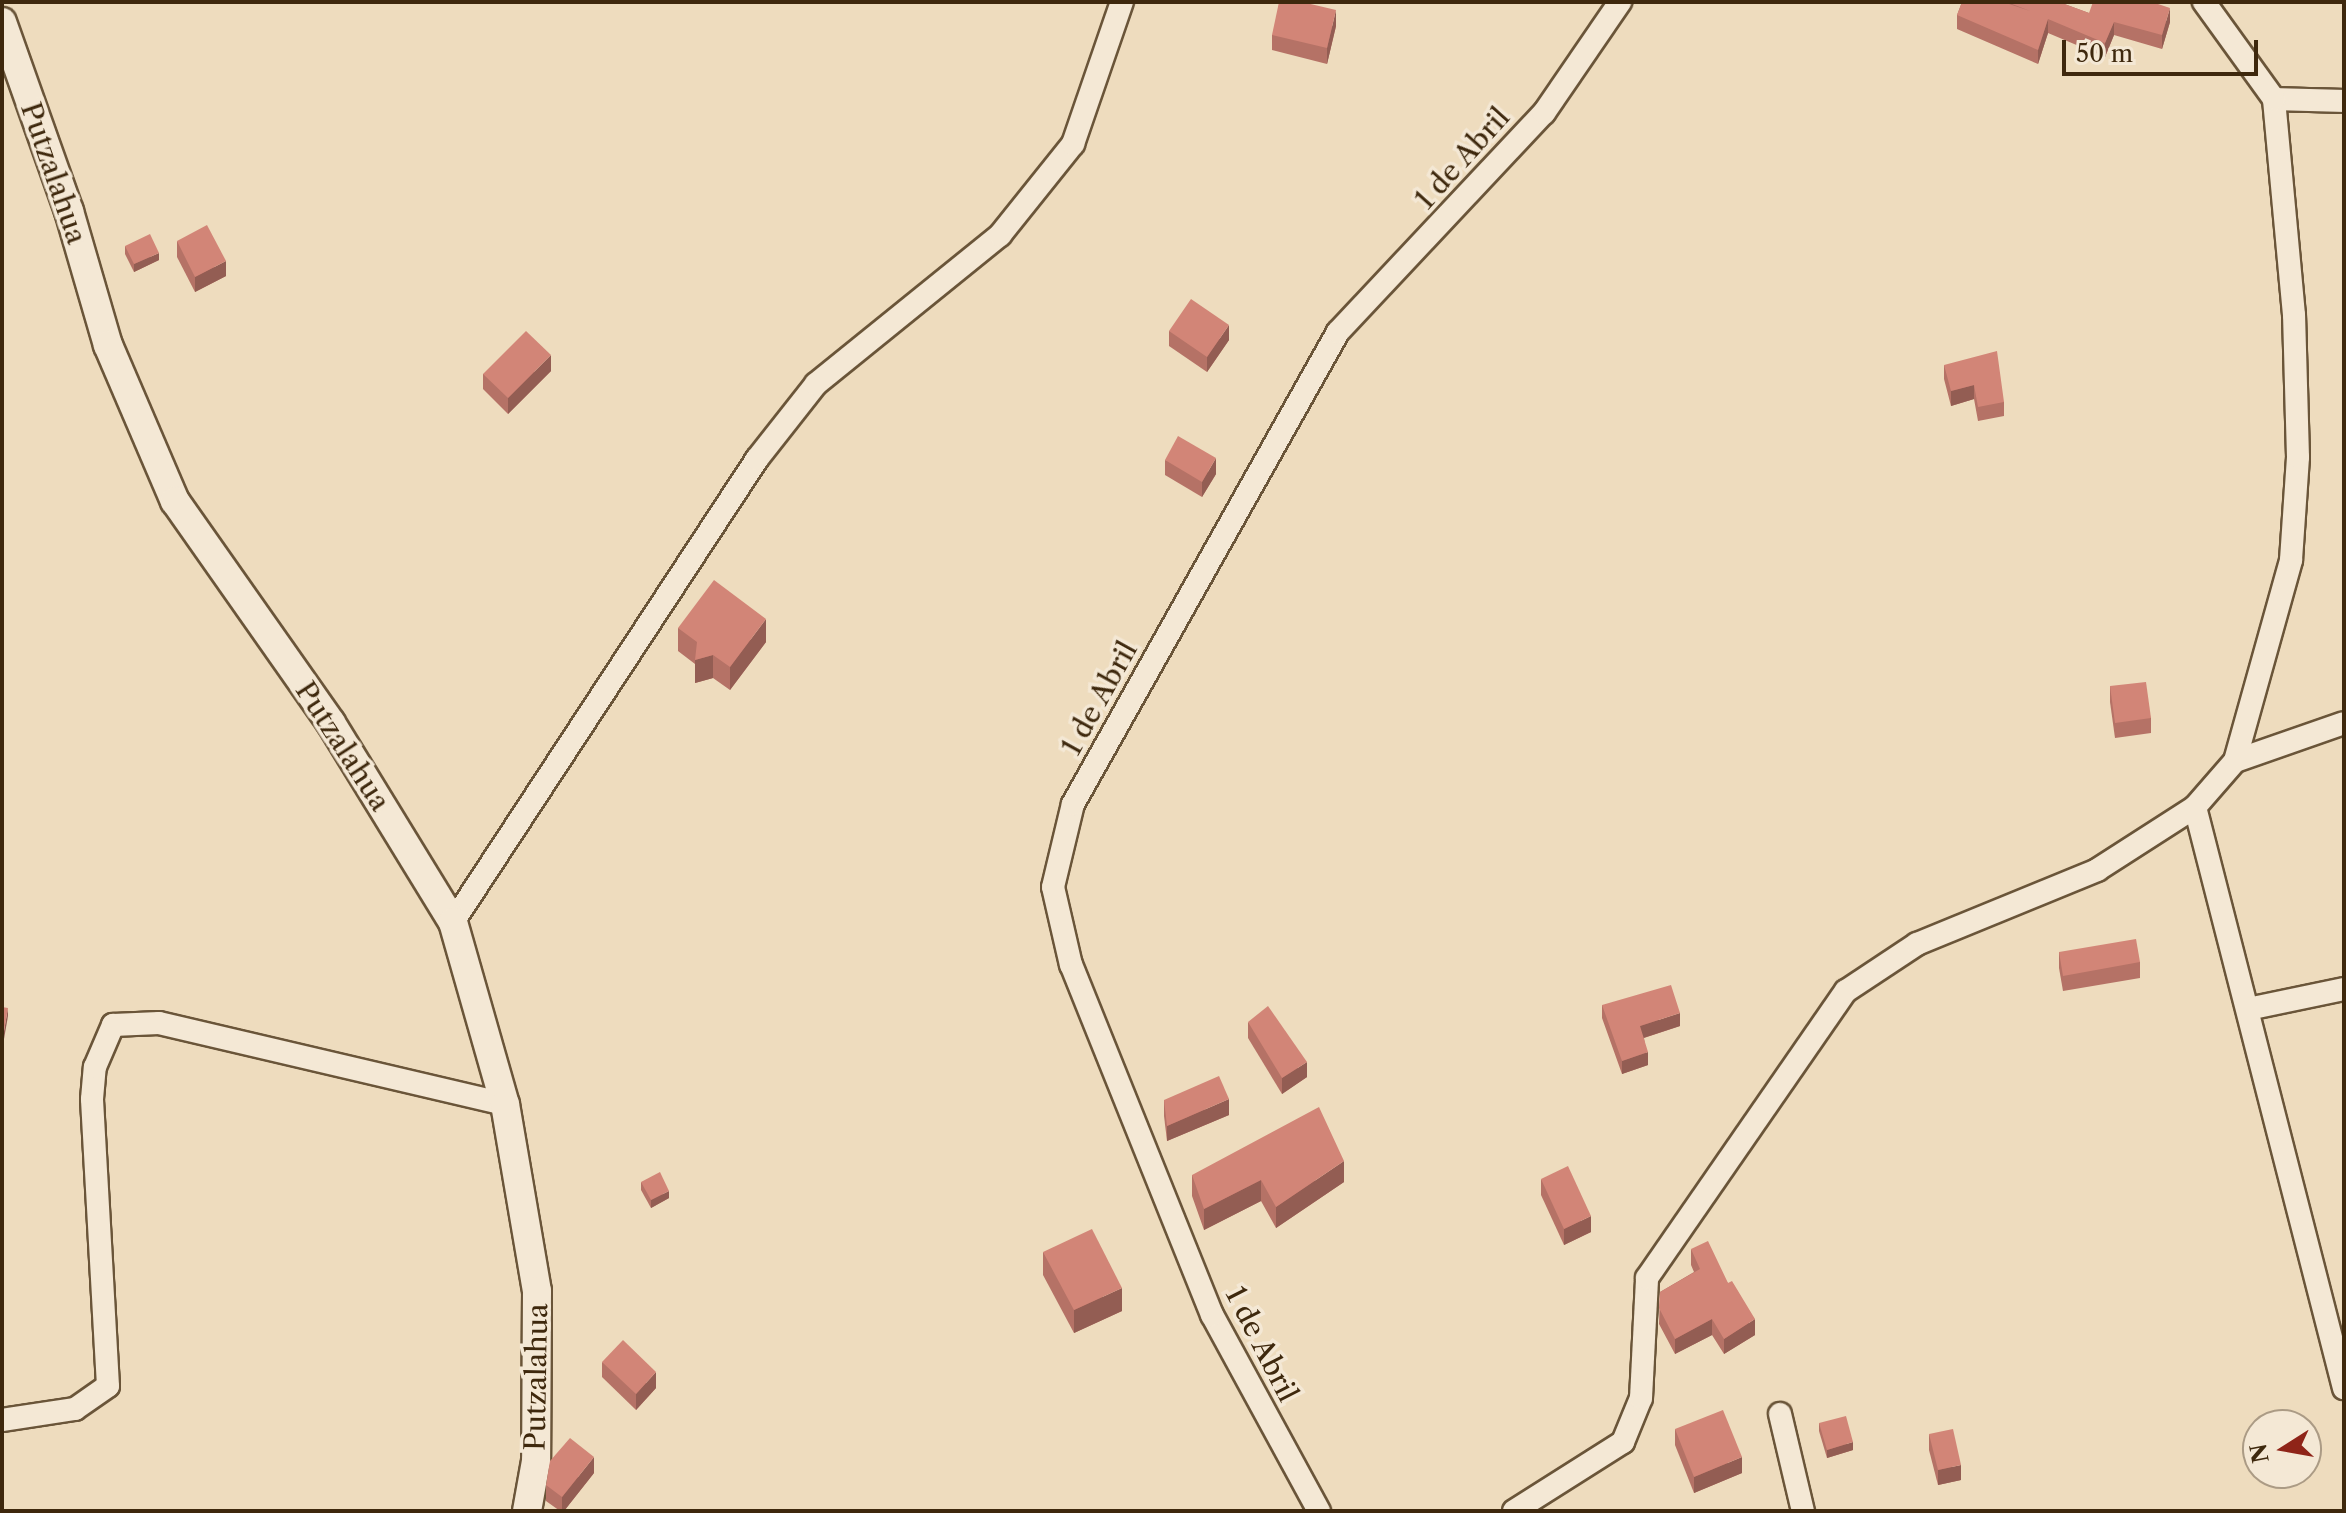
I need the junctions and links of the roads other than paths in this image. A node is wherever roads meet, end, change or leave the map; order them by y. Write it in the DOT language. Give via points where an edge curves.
graph roads {
  1 [pos="1122,2"];
  2 [pos="1620,2"];
  3 [pos="2204,2"];
  4 [pos="2,22"];
  5 [pos="2274,99"];
  6 [pos="2344,101"];
  7 [pos="2344,723"];
  8 [pos="2235,761"];
  9 [pos="2195,807"];
  10 [pos="453,922"];
  11 [pos="2344,989"];
  12 [pos="2248,1009"];
  13 [pos="505,1104"];
  14 [pos="2344,1388"];
  15 [pos="1780,1414"];
  16 [pos="2,1420"];
  17 [pos="527,1511"];
  18 [pos="1319,1511"];
  19 [pos="1514,1511"];
  20 [pos="1803,1511"];
  1 -- 10 [label="street" via="1073,144 1000,235 816,384 757,459"];
  2 -- 18 [label="street, 1 de Abril" via="1544,113 1338,332 1073,804 1053,887 1071,965 1212,1315"];
  3 -- 5 [label="street"];
  4 -- 10 [label="street, Putzalahua" via="69,211 108,345 175,501 331,723"];
  5 -- 6 [label="street"];
  5 -- 8 [label="street" via="2294,315 2298,457 2291,560"];
  7 -- 8 [label="street"];
  8 -- 9 [label="street"];
  9 -- 12 [label="street"];
  9 -- 19 [label="street" via="2097,870 1917,944 1846,991 1647,1278 1641,1398 1623,1442"];
  10 -- 13 [label="street, Putzalahua"];
  11 -- 12 [label="street"];
  12 -- 14 [label="street"];
  13 -- 16 [label="street" via="159,1023 113,1025 95,1067 92,1099 108,1386 75,1409"];
  13 -- 17 [label="street, Putzalahua" via="537,1291 536,1461"];
  15 -- 20 [label="street"];
}
